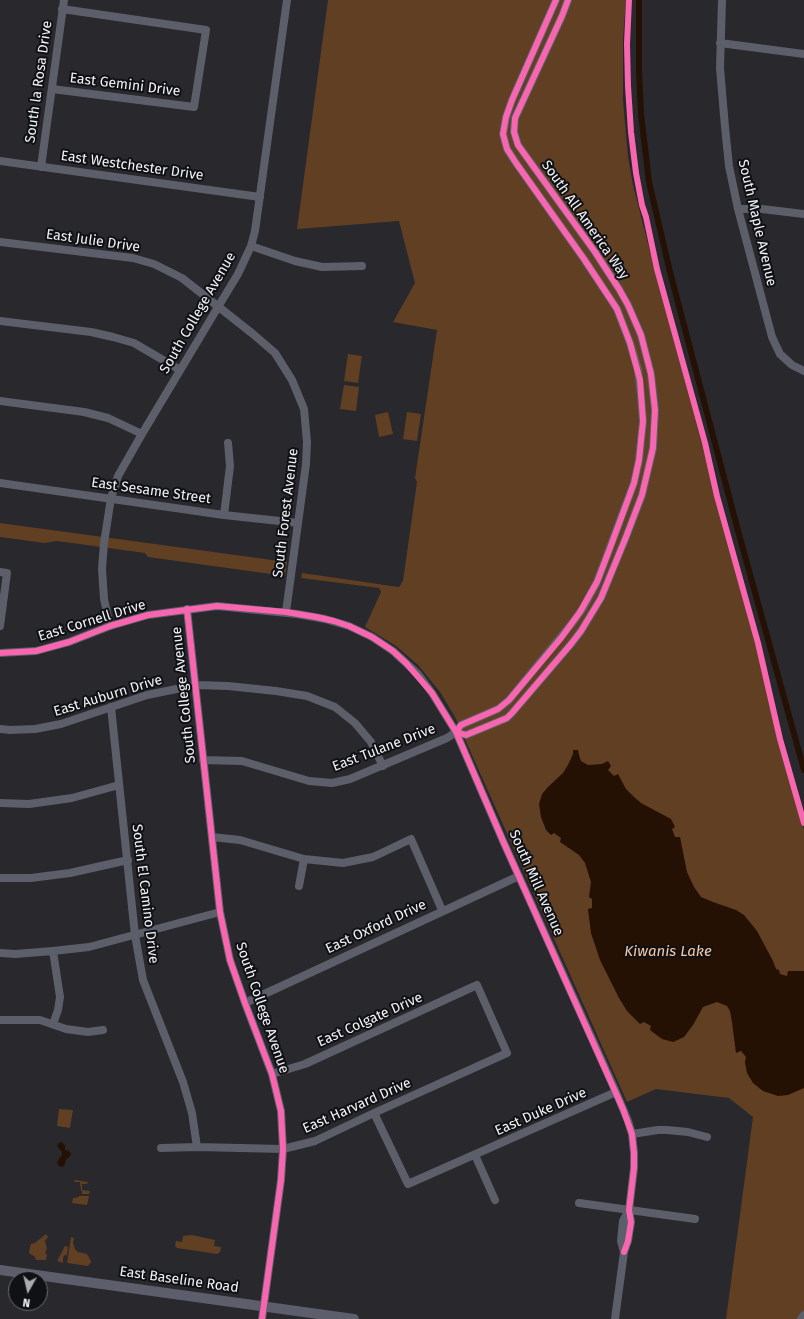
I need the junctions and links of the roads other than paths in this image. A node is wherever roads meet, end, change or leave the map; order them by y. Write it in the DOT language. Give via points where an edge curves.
graph roads {
  1 [pos="64,0"];
  2 [pos="287,0"];
  3 [pos="556,0"];
  4 [pos="568,0"];
  5 [pos="722,0"];
  6 [pos="62,9"];
  7 [pos="720,43"];
  8 [pos="804,54"];
  9 [pos="519,83"];
  10 [pos="530,88"];
  11 [pos="52,89"];
  12 [pos="0,161"];
  13 [pos="41,167"];
  14 [pos="260,197"];
  15 [pos="738,209"];
  16 [pos="804,214"];
  17 [pos="587,241"];
  18 [pos="0,242"];
  19 [pos="251,246"];
  20 [pos="576,248"];
  21 [pos="362,266"];
  22 [pos="218,307"];
  23 [pos="0,321"];
  24 [pos="180,370"];
  25 [pos="804,371"];
  26 [pos="0,401"];
  27 [pos="142,434"];
  28 [pos="228,443"];
  29 [pos="0,483"];
  30 [pos="111,498"];
  31 [pos="224,515"];
  32 [pos="298,524"];
  33 [pos="4,572"];
  34 [pos="187,609"];
  35 [pos="286,612"];
  36 [pos="580,612"];
  37 [pos="590,618"];
  38 [pos="0,626"];
  39 [pos="110,626"];
  40 [pos="0,653"];
  41 [pos="196,686"];
  42 [pos="111,707"];
  43 [pos="477,717"];
  44 [pos="482,728"];
  45 [pos="0,729"];
  46 [pos="456,732"];
  47 [pos="203,760"];
  48 [pos="383,766"];
  49 [pos="119,785"];
  50 [pos="0,803"];
  51 [pos="212,837"];
  52 [pos="304,859"];
  53 [pos="128,860"];
  54 [pos="519,876"];
  55 [pos="0,878"];
  56 [pos="299,886"];
  57 [pos="442,910"];
  58 [pos="220,912"];
  59 [pos="135,935"];
  60 [pos="53,951"];
  61 [pos="0,953"];
  62 [pos="477,986"];
  63 [pos="245,1002"];
  64 [pos="0,1020"];
  65 [pos="53,1024"];
  66 [pos="103,1030"];
  67 [pos="272,1074"];
  68 [pos="616,1092"];
  69 [pos="374,1113"];
  70 [pos="632,1134"];
  71 [pos="707,1137"];
  72 [pos="197,1147"];
  73 [pos="161,1148"];
  74 [pos="283,1149"];
  75 [pos="475,1155"];
  76 [pos="496,1200"];
  77 [pos="579,1203"];
  78 [pos="629,1210"];
  79 [pos="695,1219"];
  80 [pos="0,1270"];
  81 [pos="264,1306"];
  82 [pos="804,1315"];
  83 [pos="262,1319"];
  84 [pos="354,1319"];
  85 [pos="615,1319"];
  86 [pos="801,1319"];
  1 -- 6 [label="street, South la Rosa Drive"];
  2 -- 14 [label="street, South College Avenue"];
  3 -- 9 [label="street, South All America Way"];
  4 -- 10 [label="street, South All America Way"];
  5 -- 7 [label="street, South Maple Avenue"];
  6 -- 11 [label="street, South la Rosa Drive"];
  6 -- 11 [label="street, East Gemini Drive" via="206,30 194,107"];
  7 -- 8 [label="street"];
  7 -- 15 [label="street, South Maple Avenue" via="729,166"];
  9 -- 10 [label="street"];
  9 -- 20 [label="street, South All America Way" via="506,117 503,134 505,141 516,163"];
  10 -- 17 [label="street, South All America Way" via="516,118 515,138"];
  11 -- 13 [label="street, South la Rosa Drive"];
  12 -- 13 [label="street, East Westchester Drive"];
  13 -- 14 [label="street, East Westchester Drive"];
  14 -- 19 [label="street, South College Avenue"];
  15 -- 16 [label="street"];
  15 -- 25 [label="street, South Maple Avenue" via="772,337 780,354 792,365"];
  17 -- 20 [label="street"];
  17 -- 37 [label="street, South All America Way" via="619,289 641,335 651,374 655,410 653,448 642,495 609,581"];
  18 -- 22 [label="street, East Julie Drive" via="132,258 154,264 182,278"];
  19 -- 21 [label="street" via="322,267"];
  19 -- 22 [label="street, South College Avenue"];
  20 -- 36 [label="street, South All America Way" via="617,309 624,327 639,375 643,421 634,483 596,582"];
  22 -- 24 [label="street, South College Avenue"];
  22 -- 32 [label="street, South Forest Avenue" via="254,334 275,354 292,380 304,409 306,464"];
  23 -- 24 [label="street" via="114,337 134,343"];
  24 -- 27 [label="street, South College Avenue"];
  26 -- 27 [label="street" via="84,412 108,418"];
  27 -- 30 [label="street, South College Avenue" via="118,476"];
  28 -- 31 [label="street" via="230,466"];
  29 -- 30 [label="street, East Sesame Street"];
  30 -- 31 [label="street, East Sesame Street"];
  30 -- 39 [label="street, South College Avenue" via="102,569 104,599"];
  31 -- 32 [label="street, East Sesame Street"];
  32 -- 35 [label="street, South Forest Avenue"];
  33 -- 38 [label="street"];
  34 -- 35 [label="street, East Cornell Drive" via="217,606"];
  34 -- 39 [label="street, East Cornell Drive" via="148,615"];
  34 -- 41 [label="street, South College Avenue"];
  35 -- 46 [label="street, South Mill Avenue" via="349,626 393,651 426,685"];
  36 -- 37 [label="street"];
  36 -- 43 [label="street, South All America Way" via="510,700"];
  37 -- 44 [label="street, South All America Way" via="512,713 507,718"];
  39 -- 40 [label="street, East Cornell Drive" via="69,642 36,651"];
  41 -- 42 [label="street, East Auburn Drive" via="147,695"];
  41 -- 47 [label="street, South College Avenue"];
  41 -- 48 [label="street, East Auburn Drive" via="228,686 284,692 307,696 335,707 355,723 371,742"];
  42 -- 45 [label="street, East Auburn Drive" via="61,724 35,729"];
  42 -- 49 [label="street, South El Camino Drive"];
  43 -- 44 [label="street"];
  43 -- 46 [label="street, South All America Way" via="461,725"];
  44 -- 46 [label="street, South All America Way" via="466,735"];
  46 -- 48 [label="street, East Tulane Drive"];
  46 -- 54 [label="street, South Mill Avenue"];
  47 -- 48 [label="street, East Tulane Drive" via="242,761 309,781 332,783"];
  47 -- 51 [label="street, South College Avenue"];
  49 -- 50 [label="street" via="72,798 29,804"];
  49 -- 53 [label="street, South El Camino Drive"];
  51 -- 52 [label="street" via="240,840"];
  51 -- 58 [label="street, South College Avenue"];
  52 -- 56 [label="street"];
  52 -- 57 [label="street" via="343,863 373,858 411,839"];
  53 -- 55 [label="street" via="70,873 31,878"];
  53 -- 59 [label="street, South El Camino Drive"];
  54 -- 57 [label="street, East Oxford Drive"];
  54 -- 68 [label="street, South Mill Avenue"];
  57 -- 63 [label="street, East Oxford Drive"];
  58 -- 59 [label="street"];
  58 -- 63 [label="street, South College Avenue" via="230,960"];
  59 -- 60 [label="street" via="89,947"];
  59 -- 72 [label="street, South El Camino Drive" via="144,980 183,1082 192,1113"];
  60 -- 61 [label="street"];
  60 -- 65 [label="street" via="60,997"];
  62 -- 67 [label="street, East Colgate Drive" via="304,1064"];
  62 -- 69 [label="street, East Harvard Drive" via="507,1053"];
  63 -- 67 [label="street, South College Avenue"];
  64 -- 65 [label="street" via="40,1020"];
  65 -- 66 [label="street" via="88,1032"];
  67 -- 74 [label="street, South College Avenue" via="280,1101"];
  68 -- 70 [label="street, South Mill Avenue"];
  68 -- 75 [label="street, East Duke Drive"];
  69 -- 74 [label="street, East Harvard Drive" via="315,1141"];
  69 -- 75 [label="street, East Duke Drive" via="408,1184"];
  70 -- 71 [label="street" via="672,1130"];
  70 -- 78 [label="street, South Mill Avenue" via="634,1168"];
  72 -- 73 [label="street, East Harvard Drive"];
  72 -- 74 [label="street, East Harvard Drive"];
  74 -- 81 [label="street, South College Avenue" via="282,1180"];
  75 -- 76 [label="street"];
  77 -- 78 [label="street"];
  78 -- 79 [label="street"];
  78 -- 85 [label="street, South Mill Avenue" via="631,1222 624,1252"];
  80 -- 81 [label="main road, East Baseline Road"];
  81 -- 83 [label="street, South College Avenue"];
  81 -- 84 [label="main road, East Baseline Road"];
  82 -- 86 [label="street"];
}
